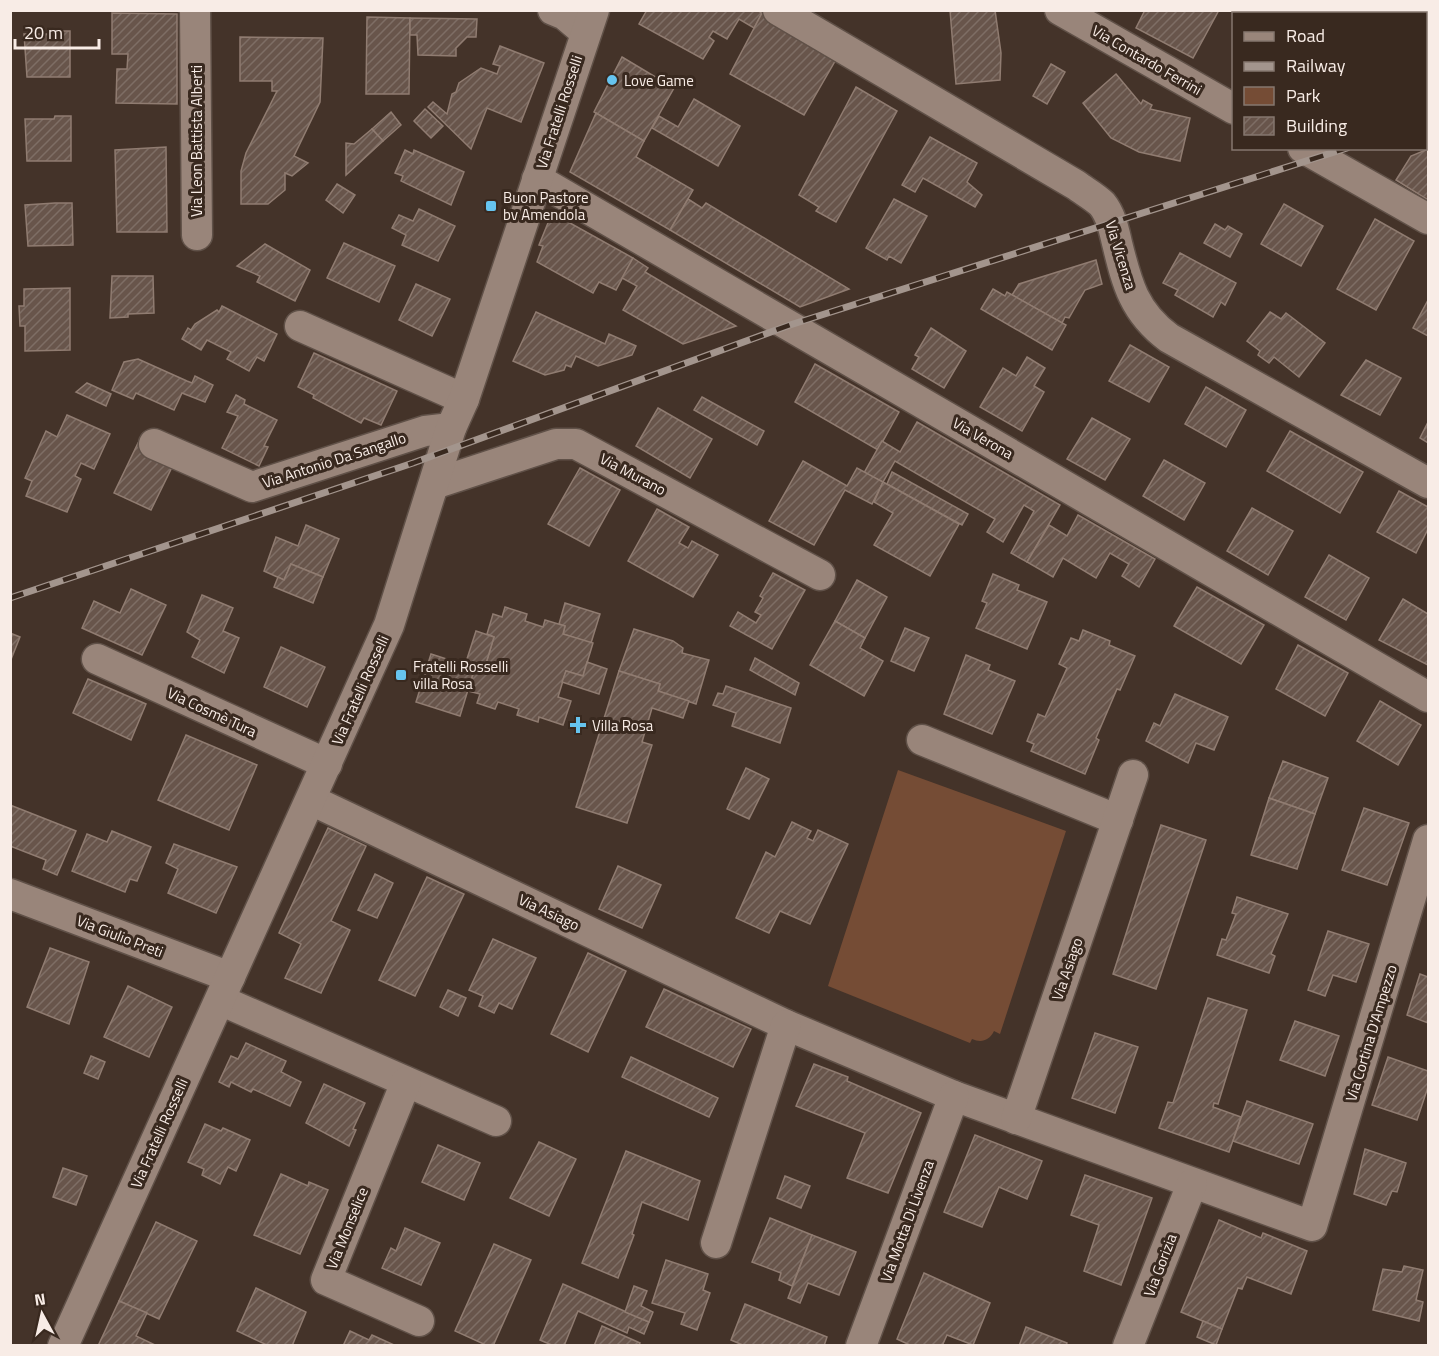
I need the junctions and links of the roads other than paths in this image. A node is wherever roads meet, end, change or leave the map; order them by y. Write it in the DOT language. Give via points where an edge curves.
graph roads {
  1 [pos="195,10"];
  2 [pos="553,10"];
  3 [pos="778,10"];
  4 [pos="1060,10"];
  5 [pos="590,21"];
  6 [pos="1232,108"];
  7 [pos="1307,150"];
  8 [pos="537,179"];
  9 [pos="1428,219"];
  10 [pos="196,235"];
  11 [pos="300,326"];
  12 [pos="464,399"];
  13 [pos="451,428"];
  14 [pos="154,444"];
  15 [pos="1428,483"];
  16 [pos="434,484"];
  17 [pos="820,575"];
  18 [pos="97,659"];
  19 [pos="1428,697"];
  20 [pos="922,740"];
  21 [pos="327,764"];
  22 [pos="1133,776"];
  23 [pos="311,800"];
  24 [pos="1118,820"];
  25 [pos="1428,840"];
  26 [pos="10,894"];
  27 [pos="225,988"];
  28 [pos="786,1025"];
  29 [pos="406,1082"];
  30 [pos="954,1096"];
  31 [pos="1016,1119"];
  32 [pos="496,1121"];
  33 [pos="1192,1184"];
  34 [pos="1312,1226"];
  35 [pos="716,1243"];
  36 [pos="419,1321"];
  37 [pos="63,1346"];
  38 [pos="861,1346"];
  39 [pos="1128,1346"];
  1 -- 10 [label="street, Via Leon Battista Alberti"];
  2 -- 5 [label="street"];
  3 -- 15 [label="street, Via Vicenza" via="1076,185 1101,204 1112,223 1137,305 1145,318 1169,338"];
  4 -- 6 [label="street, Via Contardo Ferrini"];
  5 -- 8 [label="street, Via Fratelli Rosselli"];
  7 -- 9 [label="street"];
  8 -- 12 [label="street, Via Fratelli Rosselli"];
  8 -- 19 [label="street, Via Verona"];
  11 -- 12 [label="street"];
  12 -- 13 [label="street, Via Fratelli Rosselli"];
  13 -- 14 [label="street, Via Antonio Da Sangallo" via="425,432 252,487"];
  13 -- 16 [label="street, Via Fratelli Rosselli"];
  16 -- 17 [label="street, Via Murano" via="556,444 576,444"];
  16 -- 21 [label="street, Via Fratelli Rosselli" via="389,625"];
  18 -- 21 [label="street, Via Cosmè Tura"];
  20 -- 24 [label="street"];
  21 -- 23 [label="street, Via Fratelli Rosselli"];
  22 -- 24 [label="street, Via Asiago"];
  23 -- 27 [label="street, Via Fratelli Rosselli"];
  23 -- 28 [label="street, Via Asiago"];
  24 -- 31 [label="street, Via Asiago"];
  25 -- 34 [label="street, Via Cortina D'Ampezzo"];
  26 -- 27 [label="street, Via Giulio Preti"];
  27 -- 29 [label="street"];
  27 -- 37 [label="street, Via Fratelli Rosselli"];
  28 -- 30 [label="street, Via Asiago"];
  28 -- 35 [label="street"];
  29 -- 32 [label="street"];
  29 -- 36 [label="street, Via Monselice" via="326,1280"];
  30 -- 31 [label="street, Via Asiago"];
  30 -- 38 [label="street, Via Motta Di Livenza"];
  31 -- 33 [label="street, Via Asiago"];
  33 -- 34 [label="street, Via Asiago"];
  33 -- 39 [label="street, Via Gorizia"];
}
